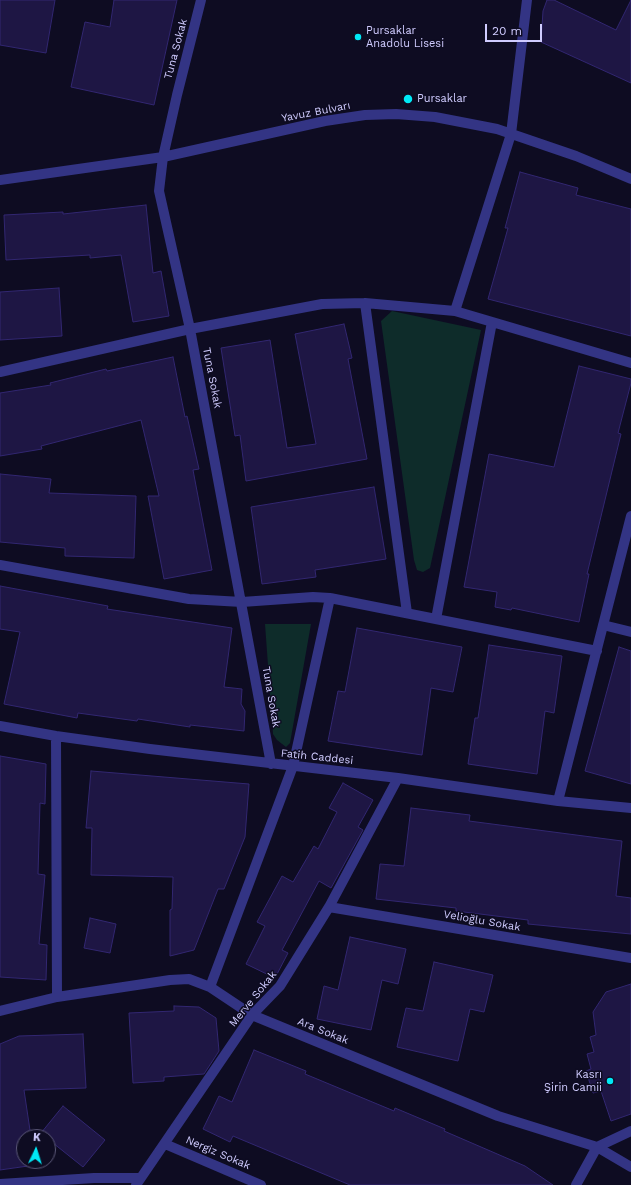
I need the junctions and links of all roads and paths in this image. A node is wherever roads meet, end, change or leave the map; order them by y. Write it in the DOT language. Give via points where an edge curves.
graph roads {
  1 [pos="201,0"];
  2 [pos="527,0"];
  3 [pos="511,134"];
  4 [pos="163,158"];
  5 [pos="631,179"];
  6 [pos="0,180"];
  7 [pos="365,303"];
  8 [pos="455,310"];
  9 [pos="492,322"];
  10 [pos="190,330"];
  11 [pos="631,363"];
  12 [pos="0,372"];
  13 [pos="631,516"];
  14 [pos="0,564"];
  15 [pos="330,598"];
  16 [pos="242,602"];
  17 [pos="407,613"];
  18 [pos="436,619"];
  19 [pos="603,624"];
  20 [pos="631,632"];
  21 [pos="597,651"];
  22 [pos="0,726"];
  23 [pos="56,736"];
  24 [pos="270,764"];
  25 [pos="293,766"];
  26 [pos="398,778"];
  27 [pos="558,801"];
  28 [pos="631,808"];
  29 [pos="329,907"];
  30 [pos="631,958"];
  31 [pos="210,988"];
  32 [pos="57,997"];
  33 [pos="0,1011"];
  34 [pos="252,1015"];
  35 [pos="631,1131"];
  36 [pos="165,1144"];
  37 [pos="597,1147"];
  38 [pos="631,1167"];
  39 [pos="138,1182"];
  40 [pos="0,1184"];
  41 [pos="261,1185"];
  42 [pos="576,1185"];
  1 -- 4 [label="street, Tuna Sokak"];
  2 -- 3 [label="street"];
  3 -- 4 [label="street, Yavuz Bulvarı" via="435,117 396,114 365,116 325,121"];
  3 -- 5 [label="street, Yavuz Bulvarı" via="576,156"];
  3 -- 8 [label="street"];
  4 -- 6 [label="street, Yavuz Bulvarı"];
  4 -- 10 [label="street, Tuna Sokak" via="159,190"];
  7 -- 8 [label="street"];
  7 -- 10 [label="street" via="322,304"];
  7 -- 17 [label="street"];
  8 -- 9 [label="street"];
  9 -- 11 [label="street"];
  9 -- 18 [label="street"];
  10 -- 12 [label="street"];
  10 -- 16 [label="street, Tuna Sokak"];
  13 -- 19 [label="street"];
  14 -- 16 [label="street" via="189,599"];
  15 -- 16 [label="street"];
  15 -- 17 [label="street"];
  15 -- 25 [label="street"];
  16 -- 24 [label="street, Tuna Sokak"];
  17 -- 18 [label="street"];
  18 -- 21 [label="street"];
  19 -- 20 [label="street"];
  19 -- 21 [label="street"];
  21 -- 27 [label="street"];
  22 -- 23 [label="street, Fatih Caddesi"];
  23 -- 24 [label="street, Fatih Caddesi"];
  23 -- 32 [label="street"];
  24 -- 25 [label="street, Fatih Caddesi"];
  25 -- 26 [label="street, Fatih Caddesi"];
  25 -- 31 [label="street"];
  26 -- 27 [label="street, Fatih Caddesi"];
  26 -- 29 [label="street, Merve Sokak"];
  27 -- 28 [label="street, Fatih Caddesi"];
  29 -- 30 [label="street, Velioğlu Sokak"];
  29 -- 34 [label="street, Merve Sokak" via="280,986"];
  31 -- 32 [label="street, Ara Sokak" via="189,979 170,980"];
  31 -- 34 [label="street, Ara Sokak"];
  32 -- 33 [label="street, Ara Sokak"];
  34 -- 36 [label="street, Merve Sokak"];
  34 -- 37 [label="street, Ara Sokak" via="498,1116"];
  35 -- 37 [label="street"];
  36 -- 39 [label="street, Merve Sokak"];
  36 -- 41 [label="street, Nergiz Sokak"];
  37 -- 38 [label="street, Ara Sokak"];
  37 -- 42 [label="street"];
  39 -- 40 [label="street" via="94,1178"];
}
